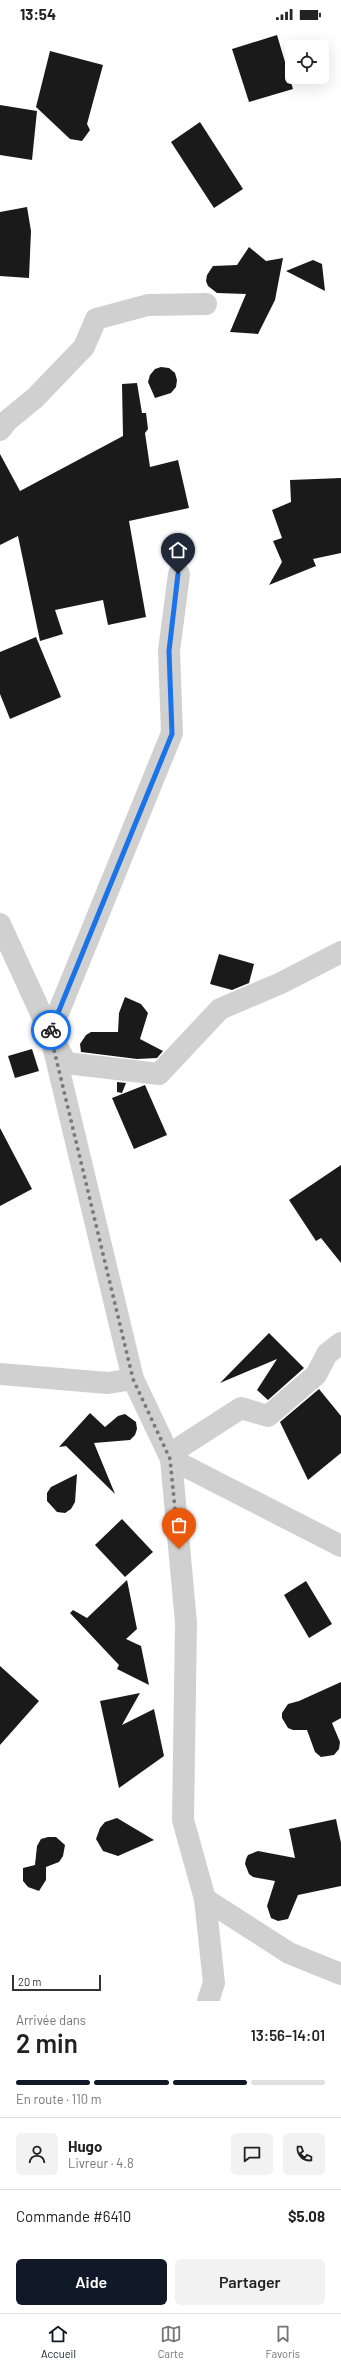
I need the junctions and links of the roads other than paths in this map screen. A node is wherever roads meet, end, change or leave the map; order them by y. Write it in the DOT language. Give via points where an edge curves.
graph roads {
  1 [pos="206,304"];
  2 [pos="0,430"];
  3 [pos="178,574"];
  4 [pos="0,924"];
  5 [pos="341,952"];
  6 [pos="50,1033"];
  7 [pos="341,1343"];
  8 [pos="0,1374"];
  9 [pos="133,1379"];
  10 [pos="170,1459"];
  11 [pos="341,1546"];
  12 [pos="205,1898"];
  13 [pos="341,1974"];
  14 [pos="208,2001"];
  1 -- 2 [label="street" via="148,305 96,319 84,347 36,398 8,420"];
  3 -- 6 [label="street" via="169,651 172,734"];
  4 -- 6 [label="street"];
  5 -- 6 [label="street" via="281,983 220,1009 159,1074 66,1063"];
  6 -- 9 [label="street"];
  7 -- 10 [label="street" via="327,1354 316,1375 268,1416 241,1408 182,1446"];
  8 -- 9 [label="street" via="108,1383"];
  9 -- 10 [label="street"];
  10 -- 11 [label="street"];
  10 -- 12 [label="street" via="186,1623 183,1820"];
  12 -- 13 [label="street" via="289,1953"];
  12 -- 14 [label="street" via="214,1983"];
}
